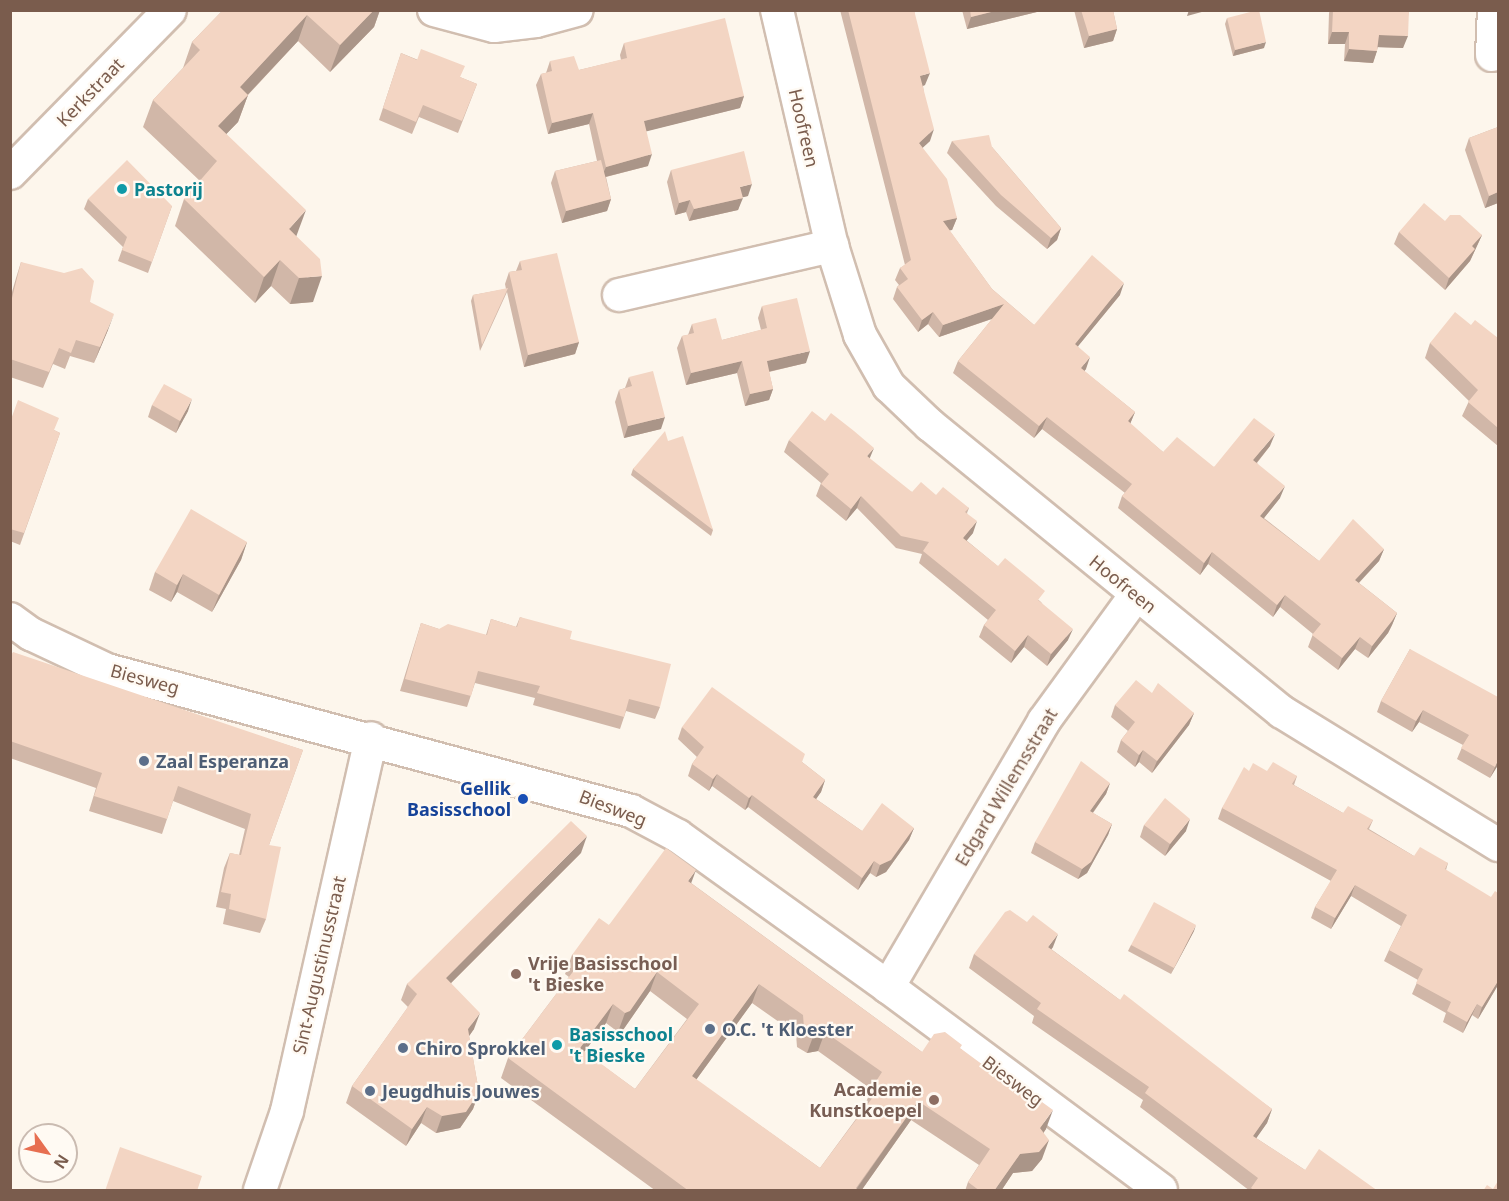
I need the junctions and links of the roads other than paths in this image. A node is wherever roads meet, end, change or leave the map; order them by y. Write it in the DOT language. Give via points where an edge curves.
graph roads {
  1 [pos="170,10"];
  2 [pos="434,10"];
  3 [pos="577,10"];
  4 [pos="777,10"];
  5 [pos="1494,10"];
  6 [pos="1492,55"];
  7 [pos="10,173"];
  8 [pos="832,246"];
  9 [pos="619,295"];
  10 [pos="1136,595"];
  11 [pos="10,619"];
  12 [pos="371,738"];
  13 [pos="1498,845"];
  14 [pos="888,987"];
  15 [pos="260,1191"];
  16 [pos="1161,1191"];
  1 -- 7 [label="street, Kerkstraat"];
  2 -- 3 [label="street" via="494,26"];
  4 -- 8 [label="street, Hoofreen"];
  5 -- 6 [label="street"];
  8 -- 9 [label="street"];
  8 -- 10 [label="street, Hoofreen" via="860,335 889,386 930,425"];
  10 -- 13 [label="street, Hoofreen" via="1282,712"];
  10 -- 14 [label="street, Edgard Willemsstraat" via="1044,721"];
  11 -- 12 [label="street, Biesweg" via="31,634 107,670"];
  12 -- 14 [label="street, Biesweg" via="631,811 678,837"];
  12 -- 15 [label="street, Sint-Augustinusstraat" via="287,1111"];
  14 -- 16 [label="street, Biesweg"];
}
